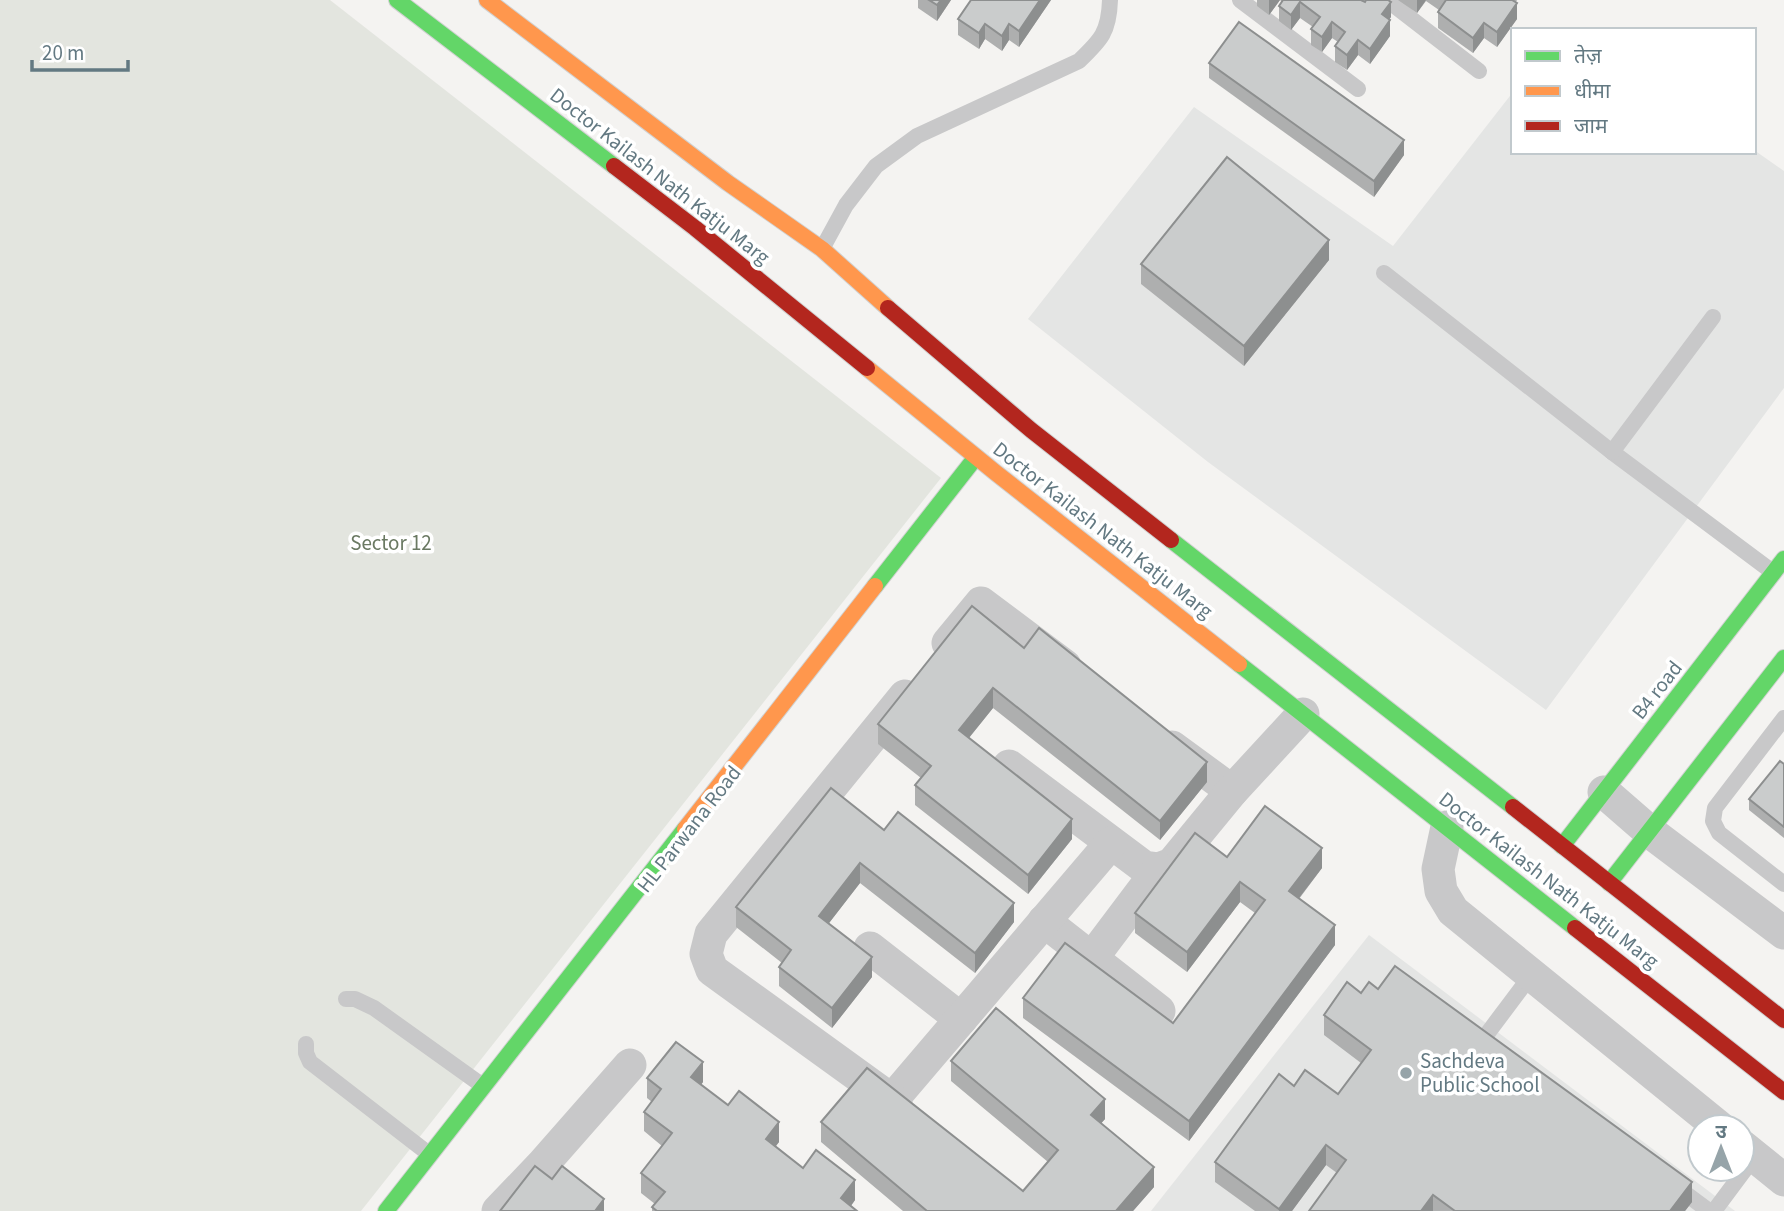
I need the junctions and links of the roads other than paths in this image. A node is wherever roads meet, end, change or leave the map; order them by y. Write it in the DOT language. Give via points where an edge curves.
graph roads {
  1 [pos="397,0"];
  2 [pos="487,0"];
  3 [pos="1110,0"];
  4 [pos="1240,0"];
  5 [pos="1387,0"];
  6 [pos="1479,71"];
  7 [pos="1358,89"];
  8 [pos="822,249"];
  9 [pos="1384,273"];
  10 [pos="1713,317"];
  11 [pos="1612,452"];
  12 [pos="976,457"];
  13 [pos="1784,559"];
  14 [pos="1774,573"];
  15 [pos="1784,658"];
  16 [pos="1090,685"];
  17 [pos="1304,714"];
  18 [pos="1784,718"];
  19 [pos="1145,726"];
  20 [pos="1009,766"];
  21 [pos="1232,791"];
  22 [pos="1604,792"];
  23 [pos="1447,827"];
  24 [pos="1650,832"];
  25 [pos="1111,843"];
  26 [pos="1562,846"];
  27 [pos="1159,869"];
  28 [pos="1609,883"];
  29 [pos="1784,884"];
  30 [pos="1044,921"];
  31 [pos="1784,933"];
  32 [pos="870,948"];
  33 [pos="1092,958"];
  34 [pos="1532,974"];
  35 [pos="346,999"];
  36 [pos="1159,1011"];
  37 [pos="961,1019"];
  38 [pos="1784,1020"];
  39 [pos="306,1044"];
  40 [pos="1503,1058"];
  41 [pos="631,1065"];
  42 [pos="483,1086"];
  43 [pos="1784,1092"];
  44 [pos="892,1100"];
  45 [pos="1702,1113"];
  46 [pos="925,1123"];
  47 [pos="429,1154"];
  48 [pos="1756,1157"];
  49 [pos="1665,1179"];
  50 [pos="1784,1180"];
  51 [pos="1728,1183"];
  52 [pos="386,1211"];
  53 [pos="498,1211"];
  54 [pos="1711,1211"];
  1 -- 12 [label="main road, Doctor Kailash Nath Katju Marg" via="699,223"];
  2 -- 8 [label="main road, Doctor Kailash Nath Katju Marg" via="724,189"];
  3 -- 8 [label="lane" via="1110,17 1101,40 1079,61 917,136 876,166 846,205"];
  4 -- 7 [label="lane"];
  5 -- 6 [label="lane"];
  8 -- 26 [label="main road, Doctor Kailash Nath Katju Marg" via="1031,430"];
  9 -- 11 [label="lane"];
  10 -- 11 [label="lane"];
  11 -- 14 [label="lane"];
  12 -- 17 [label="main road, Doctor Kailash Nath Katju Marg" via="992,479"];
  12 -- 42 [label="main road"];
  13 -- 14 [label="main road, B4 road"];
  14 -- 22 [label="main road, B4 road"];
  15 -- 24 [label="main road"];
  16 -- 44 [label="street" via="981,603 711,934 706,954 712,970"];
  17 -- 21 [label="street"];
  17 -- 23 [label="main road, Doctor Kailash Nath Katju Marg"];
  18 -- 29 [label="lane" via="1715,808 1713,821 1720,833"];
  19 -- 21 [label="street"];
  20 -- 25 [label="street"];
  21 -- 27 [label="street" via="1172,864"];
  22 -- 24 [label="street"];
  22 -- 26 [label="main road, B4 road"];
  23 -- 34 [label="street" via="1438,869 1441,891 1453,911"];
  23 -- 43 [label="main road, Doctor Kailash Nath Katju Marg"];
  24 -- 28 [label="main road"];
  24 -- 31 [label="street"];
  25 -- 27 [label="street" via="1143,867"];
  25 -- 30 [label="street"];
  26 -- 28 [label="main road, Doctor Kailash Nath Katju Marg"];
  27 -- 33 [label="street"];
  28 -- 38 [label="main road, Doctor Kailash Nath Katju Marg"];
  30 -- 33 [label="street"];
  30 -- 37 [label="street"];
  32 -- 37 [label="street"];
  33 -- 36 [label="street"];
  34 -- 40 [label="lane" via="1481,1042"];
  34 -- 45 [label="street"];
  35 -- 42 [label="lane" via="373,1008"];
  37 -- 44 [label="street"];
  39 -- 47 [label="lane" via="310,1062"];
  41 -- 53 [label="street" via="552,1172"];
  42 -- 47 [label="main road"];
  44 -- 46 [label="street"];
  47 -- 52 [label="main road"];
  48 -- 50 [label="street"];
  49 -- 54 [label="lane"];
  51 -- 54 [label="lane"];
}
